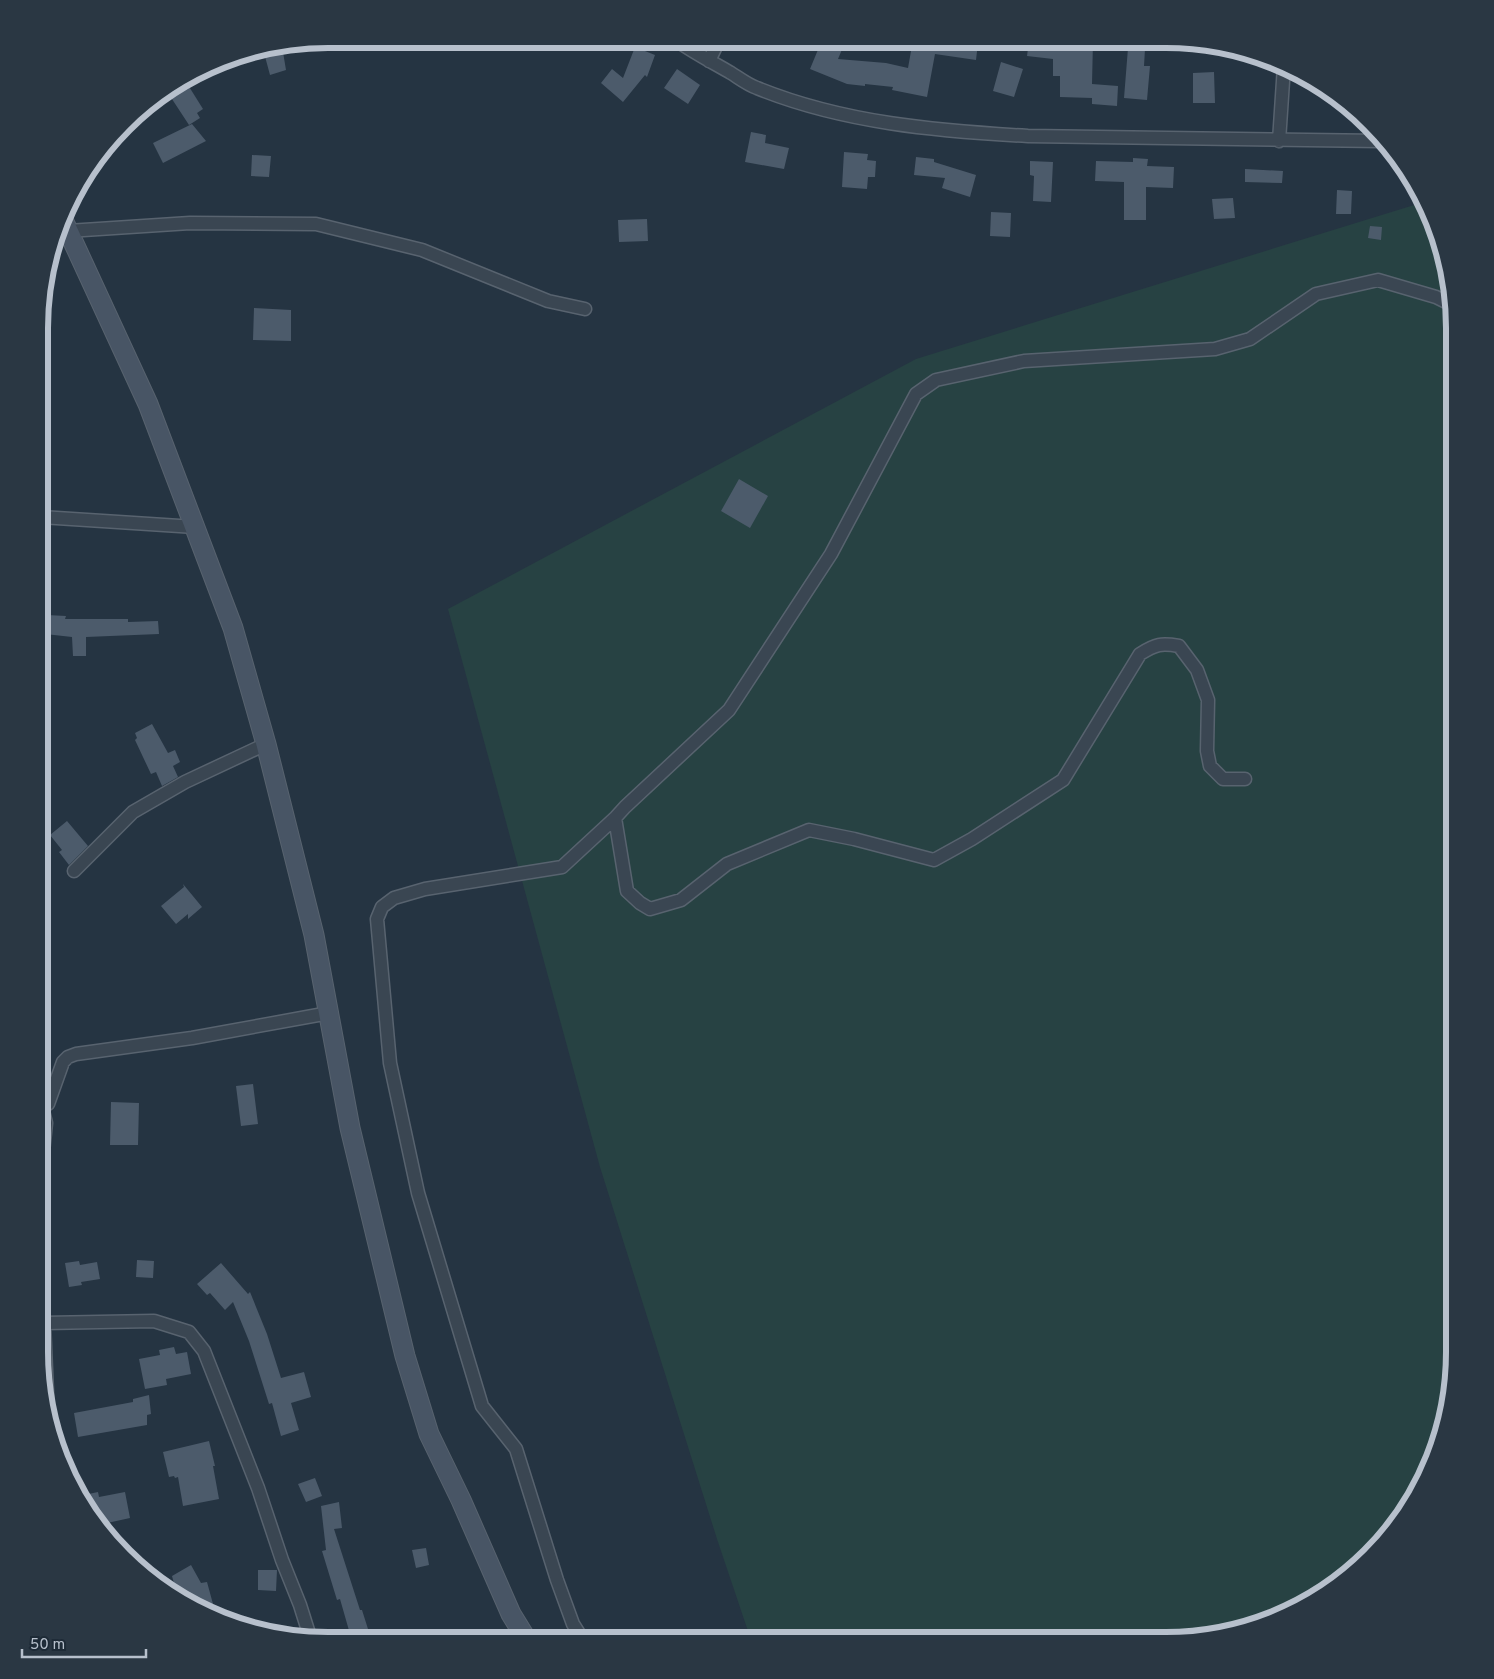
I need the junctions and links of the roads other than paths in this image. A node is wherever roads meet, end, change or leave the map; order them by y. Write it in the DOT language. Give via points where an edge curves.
graph roads {
  1 [pos="687,47"];
  2 [pos="716,47"];
  3 [pos="709,61"];
  4 [pos="1283,73"];
  5 [pos="1278,141"];
  6 [pos="1376,142"];
  7 [pos="66,227"];
  8 [pos="1445,302"];
  9 [pos="585,309"];
  10 [pos="48,518"];
  11 [pos="195,528"];
  12 [pos="266,744"];
  13 [pos="1245,779"];
  14 [pos="615,818"];
  15 [pos="74,871"];
  16 [pos="329,1013"];
  17 [pos="48,1104"];
  18 [pos="48,1323"];
  19 [pos="308,1631"];
  20 [pos="522,1632"];
  21 [pos="578,1632"];
  1 -- 3 [label="street"];
  2 -- 3 [label="street"];
  3 -- 5 [label="street" via="755,88 794,102 897,125 1028,136"];
  4 -- 5 [label="street"];
  5 -- 6 [label="street"];
  7 -- 9 [label="street" via="190,223 316,224 422,250 548,301"];
  7 -- 11 [label="main road" via="148,404"];
  8 -- 14 [label="street" via="1378,280 1316,294 1250,339 1215,349 1024,361 936,380 916,394 831,554 729,710"];
  10 -- 11 [label="street"];
  11 -- 12 [label="main road" via="233,628"];
  12 -- 15 [label="street" via="185,782 134,812"];
  12 -- 16 [label="main road" via="314,935"];
  13 -- 14 [label="street" via="1223,779 1210,766 1207,751 1208,700 1200,677 1179,646 1163,643 1140,654 1063,780 934,860 809,830 727,864 681,900 650,908 640,904 627,891"];
  14 -- 21 [label="street" via="562,867 425,889 394,898 382,907 377,919 390,1063 418,1193 482,1406 516,1449 557,1580"];
  16 -- 17 [label="street" via="192,1038 76,1054 63,1062"];
  16 -- 20 [label="main road" via="350,1128 405,1356 429,1434"];
  18 -- 19 [label="street" via="154,1321 189,1332 204,1351 258,1488"];
}
